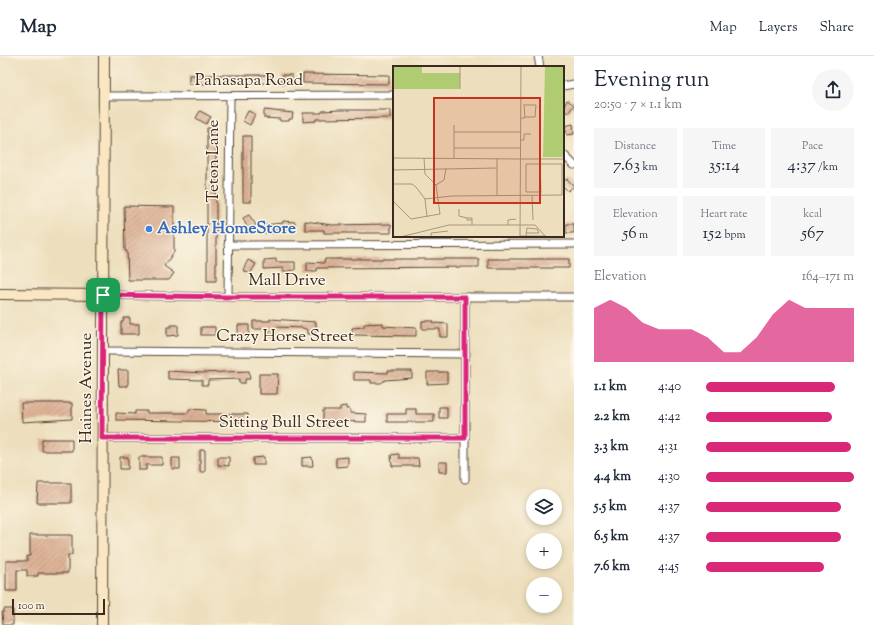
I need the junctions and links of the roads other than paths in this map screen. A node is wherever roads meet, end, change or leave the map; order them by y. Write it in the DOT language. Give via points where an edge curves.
graph roads {
  1 [pos="104,56"];
  2 [pos="538,56"];
  3 [pos="540,66"];
  4 [pos="574,84"];
  5 [pos="564,86"];
  6 [pos="393,95"];
  7 [pos="104,96"];
  8 [pos="230,96"];
  9 [pos="564,155"];
  10 [pos="574,165"];
  11 [pos="505,237"];
  12 [pos="504,244"];
  13 [pos="574,244"];
  14 [pos="228,245"];
  15 [pos="0,294"];
  16 [pos="103,295"];
  17 [pos="228,297"];
  18 [pos="465,297"];
  19 [pos="574,297"];
  20 [pos="103,351"];
  21 [pos="466,354"];
  22 [pos="102,438"];
  23 [pos="465,438"];
  24 [pos="465,479"];
  25 [pos="102,625"];
  1 -- 7 [label="main road, Haines Avenue"];
  2 -- 3 [label="street"];
  4 -- 5 [label="street"];
  6 -- 8 [label="street, Pahasapa Road"];
  7 -- 8 [label="street, Pahasapa Road"];
  7 -- 16 [label="main road, Haines Avenue"];
  8 -- 14 [label="street, Teton Lane"];
  9 -- 10 [label="street"];
  11 -- 12 [label="street"];
  12 -- 13 [label="street"];
  12 -- 14 [label="street"];
  14 -- 17 [label="street, Teton Lane"];
  15 -- 16 [label="main road, Mall Drive"];
  16 -- 17 [label="street, Mall Drive"];
  16 -- 20 [label="main road, Haines Avenue"];
  17 -- 18 [label="street, Mall Drive"];
  18 -- 19 [label="street, Mall Drive"];
  18 -- 21 [label="street"];
  20 -- 21 [label="street, Crazy Horse Street"];
  20 -- 22 [label="main road, Haines Avenue"];
  21 -- 23 [label="street"];
  22 -- 23 [label="street, Sitting Bull Street"];
  22 -- 25 [label="main road, Haines Avenue"];
  23 -- 24 [label="street"];
}
